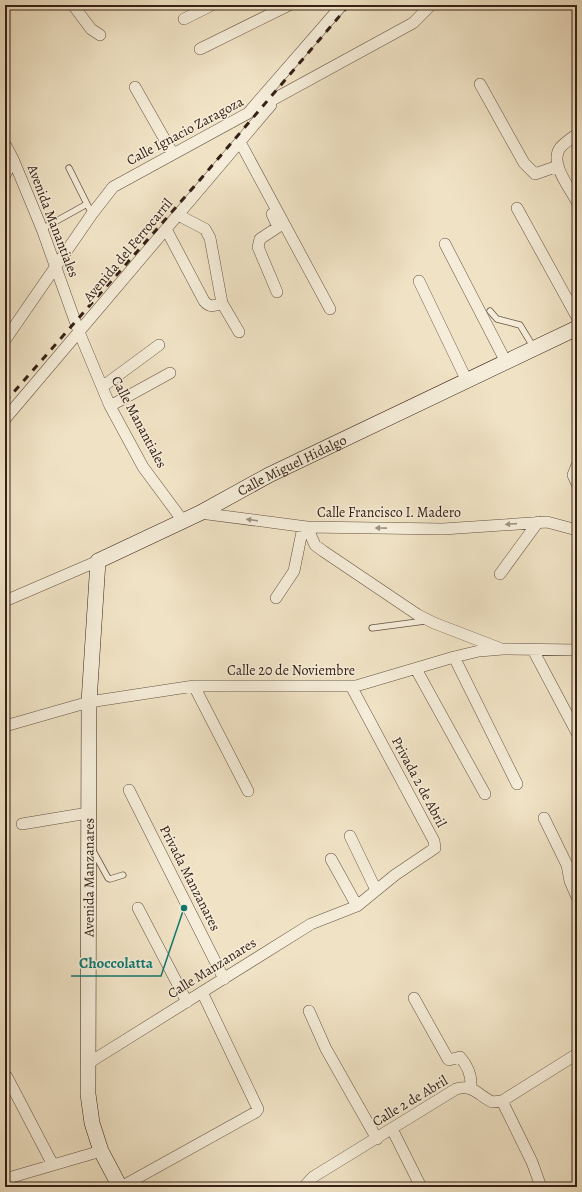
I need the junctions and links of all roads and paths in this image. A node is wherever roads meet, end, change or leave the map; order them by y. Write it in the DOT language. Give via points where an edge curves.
graph roads {
  1 [pos="73,5"];
  2 [pos="212,5"];
  3 [pos="289,5"];
  4 [pos="342,5"];
  5 [pos="431,5"];
  6 [pos="184,19"];
  7 [pos="100,35"];
  8 [pos="200,49"];
  9 [pos="480,84"];
  10 [pos="135,87"];
  11 [pos="275,100"];
  12 [pos="245,116"];
  13 [pos="577,134"];
  14 [pos="5,144"];
  15 [pos="237,145"];
  16 [pos="172,154"];
  17 [pos="13,160"];
  18 [pos="558,166"];
  19 [pos="69,168"];
  20 [pos="5,174"];
  21 [pos="577,202"];
  22 [pos="87,204"];
  23 [pos="517,208"];
  24 [pos="92,214"];
  25 [pos="178,215"];
  26 [pos="42,229"];
  27 [pos="166,229"];
  28 [pos="445,244"];
  29 [pos="55,266"];
  30 [pos="419,281"];
  31 [pos="277,292"];
  32 [pos="222,303"];
  33 [pos="330,309"];
  34 [pos="490,311"];
  35 [pos="577,317"];
  36 [pos="577,328"];
  37 [pos="79,332"];
  38 [pos="239,332"];
  39 [pos="5,340"];
  40 [pos="159,345"];
  41 [pos="534,349"];
  42 [pos="506,362"];
  43 [pos="170,373"];
  44 [pos="467,381"];
  45 [pos="102,387"];
  46 [pos="110,406"];
  47 [pos="5,419"];
  48 [pos="577,465"];
  49 [pos="577,484"];
  50 [pos="200,512"];
  51 [pos="183,521"];
  52 [pos="538,522"];
  53 [pos="305,527"];
  54 [pos="577,530"];
  55 [pos="98,561"];
  56 [pos="500,574"];
  57 [pos="276,598"];
  58 [pos="5,601"];
  59 [pos="428,620"];
  60 [pos="372,628"];
  61 [pos="503,649"];
  62 [pos="533,650"];
  63 [pos="577,650"];
  64 [pos="454,657"];
  65 [pos="416,669"];
  66 [pos="194,686"];
  67 [pos="351,686"];
  68 [pos="89,702"];
  69 [pos="5,726"];
  70 [pos="577,733"];
  71 [pos="517,784"];
  72 [pos="129,790"];
  73 [pos="248,791"];
  74 [pos="485,794"];
  75 [pos="88,812"];
  76 [pos="544,818"];
  77 [pos="22,824"];
  78 [pos="350,836"];
  79 [pos="88,843"];
  80 [pos="331,858"];
  81 [pos="123,875"];
  82 [pos="376,890"];
  83 [pos="577,897"];
  84 [pos="357,906"];
  85 [pos="138,908"];
  86 [pos="224,979"];
  87 [pos="202,992"];
  88 [pos="414,998"];
  89 [pos="187,1002"];
  90 [pos="309,1011"];
  91 [pos="577,1054"];
  92 [pos="87,1064"];
  93 [pos="7,1077"];
  94 [pos="472,1088"];
  95 [pos="502,1101"];
  96 [pos="392,1129"];
  97 [pos="376,1139"];
  98 [pos="101,1151"];
  99 [pos="53,1165"];
  100 [pos="5,1179"];
  101 [pos="120,1187"];
  102 [pos="304,1187"];
  103 [pos="422,1187"];
  104 [pos="541,1187"];
  1 -- 7 [label="street" via="91,29"];
  2 -- 6 [label="street"];
  3 -- 8 [label="street"];
  4 -- 12 [label="street"];
  5 -- 11 [label="street, Calle Ignacio Zaragoza" via="413,23"];
  9 -- 18 [label="street" via="524,163 535,174"];
  10 -- 16 [label="street"];
  11 -- 12 [label="street, Calle Ignacio Zaragoza"];
  11 -- 15 [label="street, Avenida del Ferrocarril"];
  12 -- 16 [label="street, Calle Ignacio Zaragoza"];
  13 -- 18 [label="street" via="560,148 556,157"];
  14 -- 17 [label="street, Avenida Manantiales"];
  15 -- 25 [label="street, Avenida del Ferrocarril"];
  15 -- 31 [label="street" via="277,224 276,229 260,239 258,247"];
  15 -- 33 [label="street"];
  16 -- 24 [label="street, Calle Ignacio Zaragoza" via="113,187"];
  17 -- 20 [label="street"];
  17 -- 26 [label="street, Avenida Manantiales"];
  18 -- 21 [label="street"];
  19 -- 22 [label="lane"];
  22 -- 24 [label="lane"];
  22 -- 26 [label="lane"];
  23 -- 35 [label="street"];
  24 -- 29 [label="street, Calle Ignacio Zaragoza"];
  25 -- 27 [label="street, Avenida del Ferrocarril"];
  25 -- 32 [label="street" via="205,229 210,238"];
  26 -- 29 [label="street, Avenida Manantiales"];
  27 -- 32 [label="street" via="204,301 212,307"];
  27 -- 37 [label="street, Avenida del Ferrocarril"];
  28 -- 42 [label="street"];
  29 -- 37 [label="street, Avenida Manantiales"];
  29 -- 39 [label="street, Calle Ignacio Zaragoza"];
  30 -- 44 [label="street"];
  32 -- 38 [label="street"];
  34 -- 41 [label="lane" via="497,319 520,325"];
  36 -- 41 [label="street, Calle Miguel Hidalgo"];
  37 -- 45 [label="street, Calle Manantiales"];
  37 -- 47 [label="street, Avenida del Ferrocarril"];
  40 -- 45 [label="street"];
  41 -- 42 [label="street, Calle Miguel Hidalgo"];
  42 -- 44 [label="street, Calle Miguel Hidalgo"];
  43 -- 46 [label="street"];
  44 -- 50 [label="street, Calle Miguel Hidalgo" via="269,475"];
  45 -- 46 [label="street, Calle Manantiales"];
  46 -- 51 [label="street, Calle Manantiales" via="143,467"];
  48 -- 49 [label="street" via="573,475"];
  50 -- 51 [label="street, Calle Miguel Hidalgo"];
  53 -- 50 [label="street, Calle Francisco I. Madero, one-way"];
  51 -- 55 [label="street, Calle Miguel Hidalgo"];
  52 -- 53 [label="street, Calle Francisco I. Madero, one-way" via="442,529"];
  52 -- 54 [label="street, Calle Francisco I. Madero"];
  52 -- 56 [label="street"];
  53 -- 57 [label="street" via="294,571"];
  53 -- 59 [label="street" via="323,551"];
  55 -- 58 [label="street, Calle Miguel Hidalgo"];
  55 -- 68 [label="street, Avenida Manzanares"];
  59 -- 60 [label="lane"];
  59 -- 61 [label="street"];
  61 -- 62 [label="street, Calle 20 de Noviembre"];
  61 -- 64 [label="street, Calle 20 de Noviembre"];
  62 -- 63 [label="street, Calle 20 de Noviembre"];
  62 -- 70 [label="street"];
  64 -- 65 [label="street, Calle 20 de Noviembre"];
  64 -- 71 [label="street"];
  65 -- 67 [label="street, Calle 20 de Noviembre"];
  65 -- 74 [label="street"];
  66 -- 67 [label="street, Calle 20 de Noviembre"];
  66 -- 68 [label="street, Calle 20 de Noviembre"];
  66 -- 73 [label="street"];
  67 -- 82 [label="street, Privada 2 de Abril" via="434,841 435,848"];
  68 -- 69 [label="street, Calle 20 de Noviembre"];
  68 -- 75 [label="street, Avenida Manzanares"];
  72 -- 86 [label="street, Privada Manzanares"];
  75 -- 77 [label="street"];
  75 -- 79 [label="street, Avenida Manzanares"];
  76 -- 83 [label="street" via="567,865"];
  78 -- 82 [label="street"];
  79 -- 81 [label="lane" via="108,878"];
  79 -- 92 [label="street, Avenida Manzanares"];
  80 -- 84 [label="street"];
  82 -- 84 [label="street, Privada 2 de Abril"];
  84 -- 86 [label="street, Calle Manzanares" via="311,924"];
  85 -- 89 [label="street"];
  86 -- 87 [label="street, Calle Manzanares"];
  87 -- 89 [label="street, Calle Manzanares"];
  87 -- 101 [label="street" via="258,1109"];
  88 -- 94 [label="street" via="448,1059 460,1057 463,1060 470,1073"];
  89 -- 92 [label="street, Calle Manzanares"];
  90 -- 97 [label="street" via="326,1049"];
  91 -- 95 [label="street"];
  92 -- 98 [label="street, Avenida Manzanares" via="92,1123"];
  93 -- 99 [label="street"];
  94 -- 95 [label="street, Calle 2 de Abril" via="492,1102"];
  94 -- 96 [label="street, Calle 2 de Abril" via="456,1089"];
  95 -- 104 [label="street" via="532,1162"];
  96 -- 97 [label="street, Calle 2 de Abril"];
  96 -- 103 [label="street"];
  97 -- 102 [label="street, Calle 2 de Abril" via="313,1177"];
  98 -- 99 [label="street"];
  98 -- 101 [label="street, Avenida Manzanares"];
  99 -- 100 [label="street"];
}
